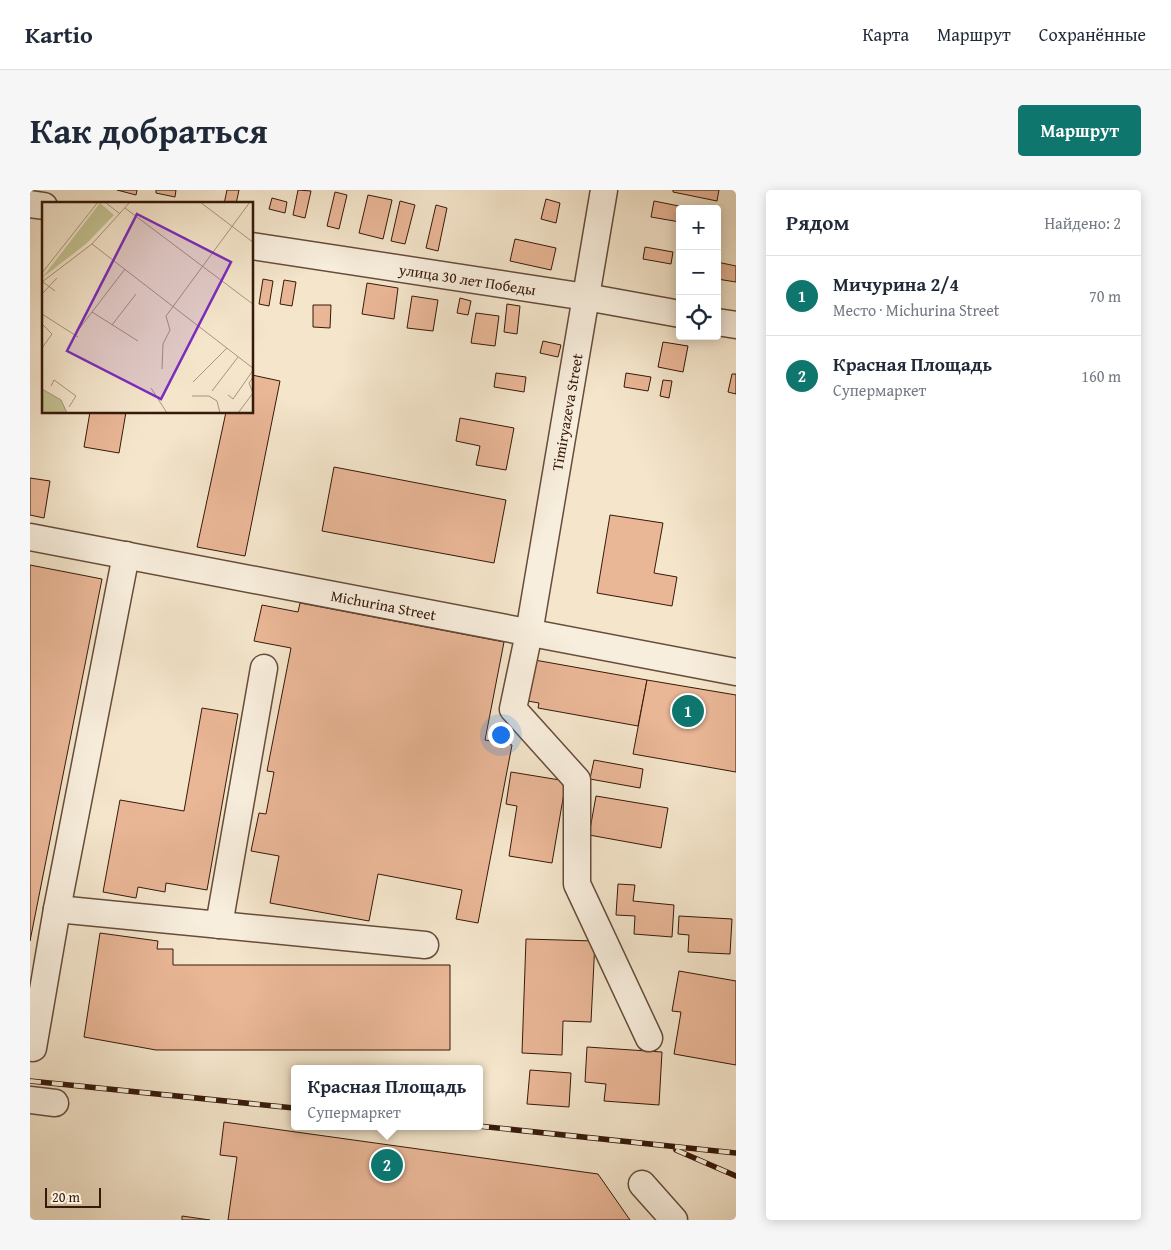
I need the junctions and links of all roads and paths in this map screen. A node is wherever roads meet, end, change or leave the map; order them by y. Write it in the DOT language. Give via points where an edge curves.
graph roads {
  1 [pos="604,190"];
  2 [pos="254,246"];
  3 [pos="586,297"];
  4 [pos="676,313"];
  5 [pos="721,323"];
  6 [pos="736,325"];
  7 [pos="30,537"];
  8 [pos="126,555"];
  9 [pos="529,633"];
  10 [pos="264,668"];
  11 [pos="736,672"];
  12 [pos="57,909"];
  13 [pos="219,925"];
  14 [pos="425,945"];
  15 [pos="649,1038"];
  16 [pos="32,1048"];
  17 [pos="642,1184"];
  18 [pos="674,1220"];
  1 -- 3 [label="street, Timiryazeva Street"];
  2 -- 3 [label="street, улица 30 лет Победы"];
  3 -- 4 [label="street, улица 30 лет Победы"];
  3 -- 9 [label="street, Timiryazeva Street"];
  5 -- 6 [label="street"];
  7 -- 8 [label="street, Michurina Street"];
  8 -- 9 [label="street, Michurina Street"];
  8 -- 12 [label="street"];
  9 -- 11 [label="street, Michurina Street"];
  9 -- 15 [label="street, Timiryazeva Street" via="513,709 577,780 577,884"];
  10 -- 13 [label="street"];
  12 -- 13 [label="street"];
  12 -- 16 [label="street"];
  13 -- 14 [label="street"];
  17 -- 18 [label="street"];
}
